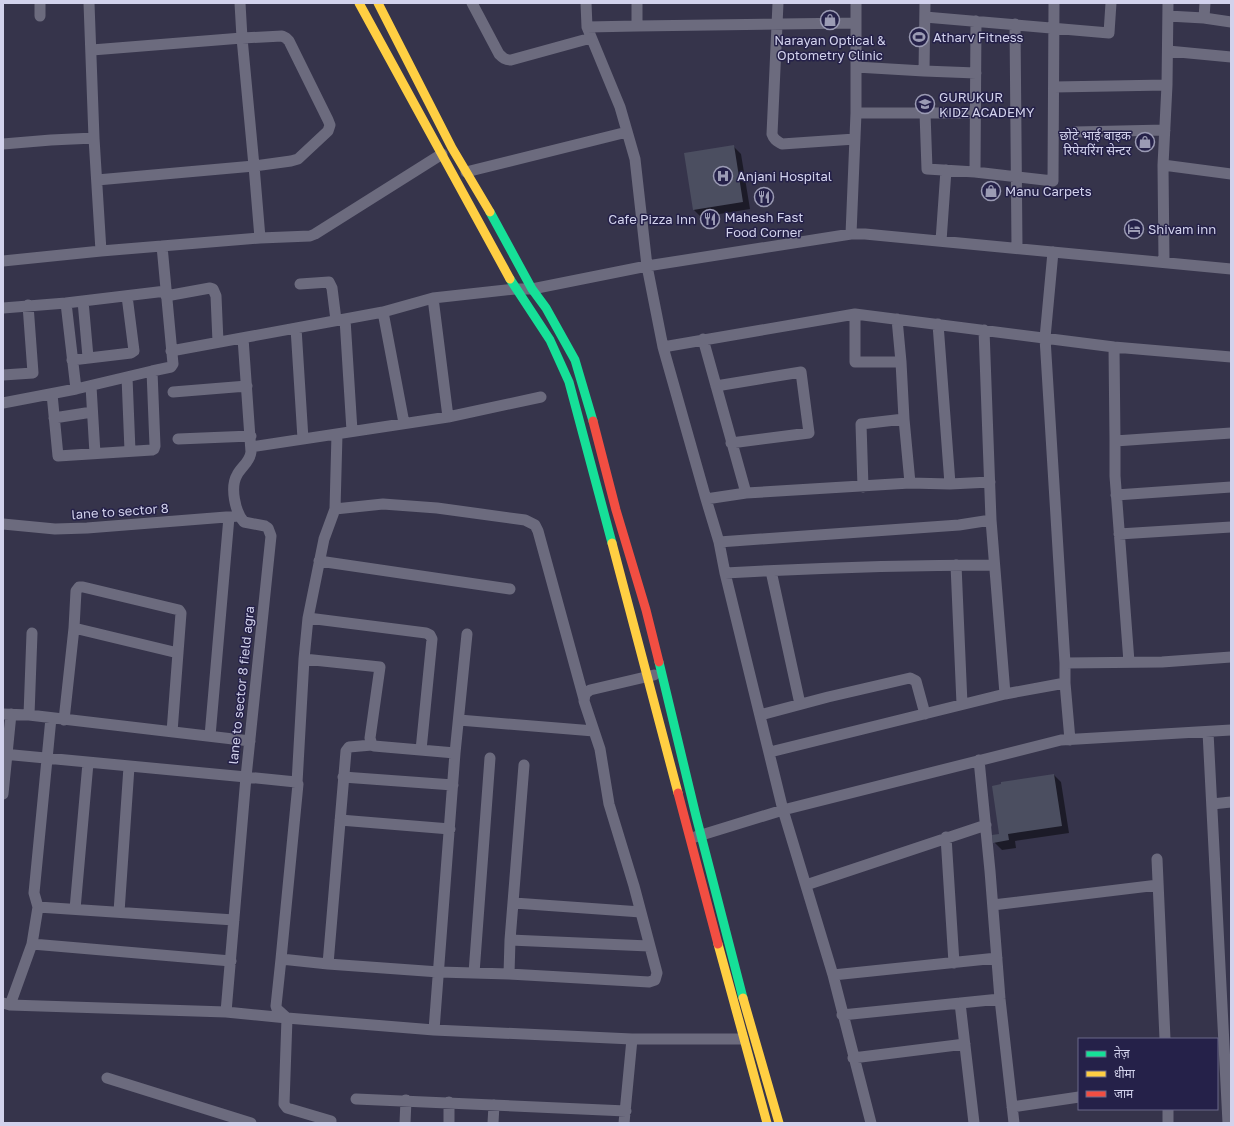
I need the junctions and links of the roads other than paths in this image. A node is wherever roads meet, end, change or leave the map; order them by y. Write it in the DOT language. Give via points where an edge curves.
graph roads {
  1 [pos="40,3"];
  2 [pos="89,3"];
  3 [pos="240,3"];
  4 [pos="359,3"];
  5 [pos="378,3"];
  6 [pos="472,3"];
  7 [pos="586,3"];
  8 [pos="637,3"];
  9 [pos="778,3"];
  10 [pos="856,3"];
  11 [pos="925,3"];
  12 [pos="1054,3"];
  13 [pos="1111,3"];
  14 [pos="1168,3"];
  15 [pos="1205,3"];
  16 [pos="40,16"];
  17 [pos="1168,16"];
  18 [pos="925,17"];
  19 [pos="1204,18"];
  20 [pos="976,21"];
  21 [pos="1231,22"];
  22 [pos="856,23"];
  23 [pos="778,24"];
  24 [pos="1015,24"];
  25 [pos="637,26"];
  26 [pos="1054,28"];
  27 [pos="589,33"];
  28 [pos="242,38"];
  29 [pos="92,50"];
  30 [pos="1168,51"];
  31 [pos="1231,57"];
  32 [pos="856,67"];
  33 [pos="924,71"];
  34 [pos="976,73"];
  35 [pos="1167,85"];
  36 [pos="1054,86"];
  37 [pos="856,113"];
  38 [pos="925,113"];
  39 [pos="975,113"];
  40 [pos="1165,130"];
  41 [pos="627,132"];
  42 [pos="1075,132"];
  43 [pos="94,138"];
  44 [pos="855,139"];
  45 [pos="3,144"];
  46 [pos="442,154"];
  47 [pos="1163,165"];
  48 [pos="254,166"];
  49 [pos="946,170"];
  50 [pos="466,172"];
  51 [pos="975,172"];
  52 [pos="1231,174"];
  53 [pos="1016,177"];
  54 [pos="97,180"];
  55 [pos="851,234"];
  56 [pos="260,238"];
  57 [pos="941,241"];
  58 [pos="162,246"];
  59 [pos="1017,248"];
  60 [pos="101,251"];
  61 [pos="1054,252"];
  62 [pos="3,261"];
  63 [pos="1164,262"];
  64 [pos="647,266"];
  65 [pos="1231,269"];
  66 [pos="300,284"];
  67 [pos="515,289"];
  68 [pos="532,289"];
  69 [pos="166,294"];
  70 [pos="127,296"];
  71 [pos="433,298"];
  72 [pos="83,301"];
  73 [pos="66,303"];
  74 [pos="28,305"];
  75 [pos="3,308"];
  76 [pos="383,312"];
  77 [pos="856,314"];
  78 [pos="897,319"];
  79 [pos="341,320"];
  80 [pos="938,324"];
  81 [pos="296,328"];
  82 [pos="984,330"];
  83 [pos="243,338"];
  84 [pos="1044,338"];
  85 [pos="703,340"];
  86 [pos="218,342"];
  87 [pos="663,347"];
  88 [pos="1114,347"];
  89 [pos="171,351"];
  90 [pos="88,357"];
  91 [pos="1231,357"];
  92 [pos="72,360"];
  93 [pos="901,362"];
  94 [pos="152,371"];
  95 [pos="3,375"];
  96 [pos="127,377"];
  97 [pos="91,386"];
  98 [pos="247,386"];
  99 [pos="716,386"];
  100 [pos="76,390"];
  101 [pos="173,392"];
  102 [pos="52,394"];
  103 [pos="541,397"];
  104 [pos="3,403"];
  105 [pos="92,412"];
  106 [pos="448,417"];
  107 [pos="54,418"];
  108 [pos="904,419"];
  109 [pos="404,423"];
  110 [pos="352,431"];
  111 [pos="1231,433"];
  112 [pos="337,434"];
  113 [pos="178,439"];
  114 [pos="303,439"];
  115 [pos="251,441"];
  116 [pos="1115,441"];
  117 [pos="732,443"];
  118 [pos="130,451"];
  119 [pos="95,454"];
  120 [pos="990,482"];
  121 [pos="910,483"];
  122 [pos="950,484"];
  123 [pos="863,486"];
  124 [pos="1231,487"];
  125 [pos="746,493"];
  126 [pos="1116,495"];
  127 [pos="706,500"];
  128 [pos="335,509"];
  129 [pos="234,516"];
  130 [pos="991,520"];
  131 [pos="3,524"];
  132 [pos="1231,527"];
  133 [pos="1119,534"];
  134 [pos="719,542"];
  135 [pos="319,561"];
  136 [pos="956,565"];
  137 [pos="994,565"];
  138 [pos="771,571"];
  139 [pos="725,574"];
  140 [pos="510,589"];
  141 [pos="308,618"];
  142 [pos="74,628"];
  143 [pos="32,633"];
  144 [pos="467,634"];
  145 [pos="178,652"];
  146 [pos="1231,657"];
  147 [pos="304,659"];
  148 [pos="1129,662"];
  149 [pos="1065,663"];
  150 [pos="662,673"];
  151 [pos="647,676"];
  152 [pos="1065,683"];
  153 [pos="1005,694"];
  154 [pos="584,699"];
  155 [pos="800,704"];
  156 [pos="962,704"];
  157 [pos="7,714"];
  158 [pos="925,714"];
  159 [pos="29,715"];
  160 [pos="760,715"];
  161 [pos="51,718"];
  162 [pos="64,720"];
  163 [pos="458,720"];
  164 [pos="1231,730"];
  165 [pos="594,731"];
  166 [pos="172,732"];
  167 [pos="1208,732"];
  168 [pos="210,736"];
  169 [pos="1070,740"];
  170 [pos="250,741"];
  171 [pos="372,745"];
  172 [pos="421,750"];
  173 [pos="770,752"];
  174 [pos="456,754"];
  175 [pos="5,755"];
  176 [pos="490,758"];
  177 [pos="47,759"];
  178 [pos="979,760"];
  179 [pos="88,763"];
  180 [pos="524,765"];
  181 [pos="130,767"];
  182 [pos="246,777"];
  183 [pos="343,777"];
  184 [pos="298,783"];
  185 [pos="453,785"];
  186 [pos="3,794"];
  187 [pos="1231,802"];
  188 [pos="1212,804"];
  189 [pos="783,810"];
  190 [pos="340,820"];
  191 [pos="986,825"];
  192 [pos="450,828"];
  193 [pos="696,837"];
  194 [pos="946,837"];
  195 [pos="1157,859"];
  196 [pos="806,885"];
  197 [pos="1158,885"];
  198 [pos="514,903"];
  199 [pos="993,905"];
  200 [pos="38,907"];
  201 [pos="75,909"];
  202 [pos="119,912"];
  203 [pos="641,912"];
  204 [pos="234,920"];
  205 [pos="510,940"];
  206 [pos="32,944"];
  207 [pos="650,946"];
  208 [pos="997,958"];
  209 [pos="282,960"];
  210 [pos="231,961"];
  211 [pos="954,962"];
  212 [pos="328,964"];
  213 [pos="439,972"];
  214 [pos="474,973"];
  215 [pos="509,974"];
  216 [pos="833,975"];
  217 [pos="1000,999"];
  218 [pos="960,1003"];
  219 [pos="6,1004"];
  220 [pos="226,1012"];
  221 [pos="842,1016"];
  222 [pos="287,1018"];
  223 [pos="434,1030"];
  224 [pos="743,1038"];
  225 [pos="1165,1038"];
  226 [pos="632,1039"];
  227 [pos="965,1044"];
  228 [pos="853,1058"];
  229 [pos="107,1078"];
  230 [pos="1078,1097"];
  231 [pos="356,1099"];
  232 [pos="406,1100"];
  233 [pos="449,1102"];
  234 [pos="494,1105"];
  235 [pos="1012,1107"];
  236 [pos="1168,1110"];
  237 [pos="626,1111"];
  238 [pos="331,1121"];
  239 [pos="251,1123"];
  240 [pos="405,1123"];
  241 [pos="449,1123"];
  242 [pos="493,1123"];
  243 [pos="624,1123"];
  244 [pos="767,1123"];
  245 [pos="779,1123"];
  246 [pos="871,1123"];
  247 [pos="974,1123"];
  248 [pos="1014,1123"];
  249 [pos="1168,1123"];
  250 [pos="1228,1123"];
  1 -- 16 [label="street"];
  2 -- 29 [label="street"];
  3 -- 28 [label="street"];
  4 -- 46 [label="street"];
  5 -- 50 [label="street"];
  6 -- 27 [label="street" via="499,54 507,60"];
  7 -- 27 [label="street"];
  8 -- 25 [label="street"];
  9 -- 23 [label="street"];
  10 -- 22 [label="street"];
  11 -- 18 [label="street"];
  12 -- 26 [label="street"];
  13 -- 26 [label="street" via="1109,33"];
  14 -- 17 [label="street"];
  15 -- 19 [label="street"];
  17 -- 19 [label="street"];
  17 -- 30 [label="street"];
  18 -- 20 [label="street"];
  18 -- 33 [label="street"];
  19 -- 21 [label="street"];
  20 -- 24 [label="street"];
  20 -- 34 [label="street"];
  22 -- 23 [label="street"];
  22 -- 32 [label="street"];
  23 -- 25 [label="street"];
  23 -- 44 [label="street" via="772,134 774,139 782,144"];
  24 -- 26 [label="street"];
  24 -- 53 [label="street"];
  25 -- 27 [label="street"];
  26 -- 36 [label="street"];
  27 -- 41 [label="street" via="620,107"];
  28 -- 29 [label="street"];
  28 -- 48 [label="street"];
  28 -- 48 [label="street" via="286,38 330,126 328,131 298,159"];
  29 -- 43 [label="street"];
  30 -- 31 [label="street"];
  30 -- 35 [label="street"];
  32 -- 33 [label="street"];
  32 -- 37 [label="street"];
  33 -- 34 [label="street"];
  34 -- 39 [label="street"];
  35 -- 36 [label="street"];
  35 -- 40 [label="street"];
  36 -- 53 [label="street" via="1053,181"];
  37 -- 38 [label="street"];
  37 -- 44 [label="street"];
  38 -- 39 [label="street"];
  38 -- 49 [label="street" via="927,169"];
  39 -- 51 [label="street"];
  40 -- 42 [label="street"];
  40 -- 47 [label="street"];
  41 -- 50 [label="street"];
  41 -- 64 [label="street" via="635,159"];
  43 -- 45 [label="street"];
  43 -- 54 [label="street"];
  44 -- 55 [label="street"];
  46 -- 56 [label="street" via="315,234 304,237"];
  46 -- 67 [label="street"];
  47 -- 52 [label="street"];
  47 -- 63 [label="street"];
  48 -- 54 [label="street"];
  48 -- 56 [label="street"];
  49 -- 51 [label="street"];
  49 -- 57 [label="street"];
  50 -- 68 [label="street"];
  51 -- 53 [label="street"];
  53 -- 59 [label="street"];
  54 -- 60 [label="street"];
  55 -- 57 [label="street"];
  55 -- 64 [label="street"];
  56 -- 58 [label="street"];
  57 -- 59 [label="street"];
  58 -- 60 [label="street"];
  58 -- 69 [label="street"];
  59 -- 61 [label="street"];
  60 -- 62 [label="street"];
  61 -- 63 [label="street"];
  61 -- 84 [label="street"];
  63 -- 65 [label="street"];
  64 -- 68 [label="street"];
  64 -- 87 [label="street"];
  66 -- 79 [label="street" via="329,282"];
  67 -- 68 [label="street"];
  67 -- 71 [label="street"];
  67 -- 151 [label="street" via="550,340 569,382"];
  68 -- 150 [label="street" via="546,308 579,369"];
  69 -- 70 [label="street"];
  69 -- 86 [label="street" via="212,289 216,296"];
  69 -- 89 [label="street"];
  70 -- 72 [label="street"];
  70 -- 90 [label="street" via="134,351"];
  71 -- 76 [label="street"];
  71 -- 106 [label="street"];
  72 -- 73 [label="street"];
  72 -- 90 [label="street"];
  73 -- 74 [label="street"];
  73 -- 92 [label="street"];
  74 -- 75 [label="street"];
  74 -- 95 [label="street" via="33,373"];
  76 -- 79 [label="street"];
  76 -- 109 [label="street"];
  77 -- 78 [label="street"];
  77 -- 85 [label="street"];
  77 -- 93 [label="street" via="855,362"];
  78 -- 80 [label="street"];
  78 -- 93 [label="street"];
  79 -- 81 [label="street"];
  79 -- 110 [label="street"];
  80 -- 82 [label="street"];
  80 -- 122 [label="street"];
  81 -- 83 [label="street"];
  81 -- 114 [label="street"];
  82 -- 84 [label="street"];
  82 -- 120 [label="street"];
  83 -- 86 [label="street"];
  83 -- 98 [label="street"];
  84 -- 88 [label="street"];
  84 -- 149 [label="street"];
  85 -- 87 [label="street"];
  85 -- 99 [label="street"];
  86 -- 89 [label="street"];
  87 -- 127 [label="street"];
  88 -- 91 [label="street"];
  88 -- 116 [label="street"];
  89 -- 94 [label="street" via="171,367"];
  90 -- 92 [label="street"];
  92 -- 100 [label="street"];
  93 -- 108 [label="street"];
  94 -- 96 [label="street"];
  94 -- 118 [label="street" via="155,448"];
  96 -- 97 [label="street"];
  96 -- 118 [label="street"];
  97 -- 100 [label="street"];
  97 -- 105 [label="street"];
  98 -- 101 [label="street"];
  98 -- 115 [label="street"];
  99 -- 117 [label="street"];
  99 -- 117 [label="street" via="801,372 809,433"];
  100 -- 102 [label="street"];
  102 -- 104 [label="street"];
  102 -- 107 [label="street"];
  103 -- 106 [label="street"];
  105 -- 107 [label="street"];
  105 -- 119 [label="street"];
  106 -- 109 [label="street"];
  107 -- 119 [label="street" via="58,456"];
  108 -- 121 [label="street"];
  108 -- 123 [label="street" via="861,424"];
  109 -- 110 [label="street"];
  110 -- 112 [label="street"];
  111 -- 116 [label="street"];
  112 -- 114 [label="street"];
  112 -- 128 [label="street"];
  113 -- 115 [label="street"];
  114 -- 115 [label="street"];
  115 -- 129 [label="street" via="250,459 239,470 234,481 237,510"];
  116 -- 126 [label="street"];
  117 -- 125 [label="street"];
  118 -- 119 [label="street"];
  120 -- 122 [label="street"];
  120 -- 130 [label="street"];
  121 -- 122 [label="street"];
  121 -- 123 [label="street"];
  123 -- 125 [label="street"];
  124 -- 126 [label="street"];
  125 -- 127 [label="street"];
  126 -- 133 [label="street"];
  127 -- 134 [label="street"];
  128 -- 135 [label="street"];
  128 -- 154 [label="street" via="383,504 436,508 525,520 535,525"];
  129 -- 131 [label="street, lane to sector 8" via="87,528 55,529"];
  129 -- 168 [label="street"];
  129 -- 170 [label="street, lane to sector 8 field agra" via="248,524 265,526 271,536"];
  130 -- 134 [label="street" via="959,525"];
  130 -- 137 [label="street"];
  132 -- 133 [label="street"];
  133 -- 148 [label="street"];
  134 -- 139 [label="street"];
  135 -- 140 [label="street"];
  135 -- 141 [label="street"];
  136 -- 137 [label="street"];
  136 -- 138 [label="street"];
  136 -- 156 [label="street"];
  137 -- 153 [label="street"];
  138 -- 139 [label="street"];
  138 -- 155 [label="street"];
  139 -- 160 [label="street"];
  141 -- 147 [label="street"];
  141 -- 172 [label="street" via="430,635 432,639"];
  142 -- 145 [label="street"];
  142 -- 145 [label="street" via="76,591 83,587 181,612"];
  142 -- 162 [label="street"];
  143 -- 159 [label="street"];
  144 -- 163 [label="street"];
  145 -- 166 [label="street"];
  146 -- 148 [label="street"];
  147 -- 171 [label="street" via="380,667 370,738"];
  147 -- 184 [label="street"];
  148 -- 149 [label="street"];
  149 -- 152 [label="street"];
  150 -- 151 [label="street"];
  150 -- 193 [label="street"];
  151 -- 154 [label="street" via="590,690"];
  151 -- 193 [label="street"];
  152 -- 153 [label="street"];
  152 -- 169 [label="street"];
  153 -- 156 [label="street"];
  154 -- 165 [label="street"];
  155 -- 158 [label="street" via="910,678 916,681"];
  155 -- 160 [label="street"];
  156 -- 158 [label="street"];
  157 -- 159 [label="street"];
  157 -- 175 [label="street"];
  158 -- 173 [label="street"];
  159 -- 161 [label="street"];
  160 -- 173 [label="street"];
  161 -- 162 [label="street"];
  161 -- 177 [label="street"];
  162 -- 166 [label="street"];
  163 -- 165 [label="street"];
  163 -- 174 [label="street"];
  164 -- 167 [label="street"];
  165 -- 203 [label="street" via="600,749 609,804"];
  166 -- 168 [label="street"];
  167 -- 169 [label="street"];
  167 -- 188 [label="street"];
  168 -- 170 [label="street"];
  169 -- 178 [label="street"];
  170 -- 182 [label="street, lane to sector 8 field agra"];
  171 -- 172 [label="street"];
  171 -- 183 [label="street" via="347,748"];
  172 -- 174 [label="street"];
  173 -- 189 [label="street"];
  174 -- 185 [label="street"];
  175 -- 177 [label="street"];
  175 -- 186 [label="street"];
  176 -- 214 [label="street"];
  177 -- 179 [label="street"];
  177 -- 200 [label="street" via="34,893"];
  178 -- 189 [label="street"];
  178 -- 191 [label="street"];
  179 -- 181 [label="street"];
  179 -- 201 [label="street"];
  180 -- 198 [label="street"];
  181 -- 182 [label="street"];
  181 -- 202 [label="street"];
  182 -- 184 [label="street, lane to sector 8 field agra"];
  182 -- 204 [label="street"];
  183 -- 185 [label="street"];
  183 -- 190 [label="street"];
  184 -- 209 [label="street"];
  185 -- 192 [label="street"];
  187 -- 188 [label="street"];
  188 -- 250 [label="street"];
  189 -- 193 [label="street"];
  189 -- 196 [label="street"];
  190 -- 192 [label="street"];
  190 -- 212 [label="street"];
  191 -- 194 [label="street"];
  191 -- 199 [label="street"];
  192 -- 213 [label="street"];
  193 -- 224 [label="street"];
  193 -- 245 [label="street"];
  194 -- 196 [label="street"];
  194 -- 211 [label="street"];
  195 -- 197 [label="street"];
  196 -- 216 [label="street"];
  197 -- 199 [label="street"];
  197 -- 225 [label="street"];
  198 -- 203 [label="street"];
  198 -- 205 [label="street"];
  199 -- 208 [label="street"];
  200 -- 201 [label="street"];
  200 -- 206 [label="street"];
  201 -- 202 [label="street"];
  202 -- 204 [label="street"];
  203 -- 207 [label="street"];
  204 -- 210 [label="street"];
  205 -- 207 [label="street"];
  205 -- 215 [label="street"];
  206 -- 210 [label="street"];
  206 -- 219 [label="street"];
  207 -- 215 [label="street" via="657,973 656,980 652,982"];
  208 -- 211 [label="street"];
  208 -- 217 [label="street"];
  209 -- 212 [label="street"];
  209 -- 222 [label="street" via="276,1007"];
  210 -- 220 [label="street"];
  211 -- 216 [label="street"];
  212 -- 213 [label="street"];
  213 -- 214 [label="street"];
  213 -- 223 [label="street"];
  214 -- 215 [label="street"];
  216 -- 221 [label="street"];
  217 -- 218 [label="street"];
  217 -- 235 [label="street"];
  218 -- 221 [label="street"];
  218 -- 227 [label="street"];
  219 -- 220 [label="street"];
  220 -- 222 [label="street"];
  221 -- 228 [label="street"];
  222 -- 223 [label="street"];
  222 -- 238 [label="street" via="284,1106"];
  223 -- 226 [label="street"];
  224 -- 226 [label="street"];
  224 -- 244 [label="street"];
  226 -- 237 [label="street"];
  227 -- 228 [label="street"];
  227 -- 247 [label="street"];
  228 -- 246 [label="street"];
  229 -- 239 [label="street"];
  230 -- 235 [label="street"];
  231 -- 232 [label="street"];
  232 -- 233 [label="street"];
  232 -- 240 [label="street"];
  233 -- 234 [label="street"];
  233 -- 241 [label="street"];
  234 -- 237 [label="street"];
  234 -- 242 [label="street"];
  235 -- 248 [label="street"];
  236 -- 249 [label="street"];
  237 -- 243 [label="street"];
}
